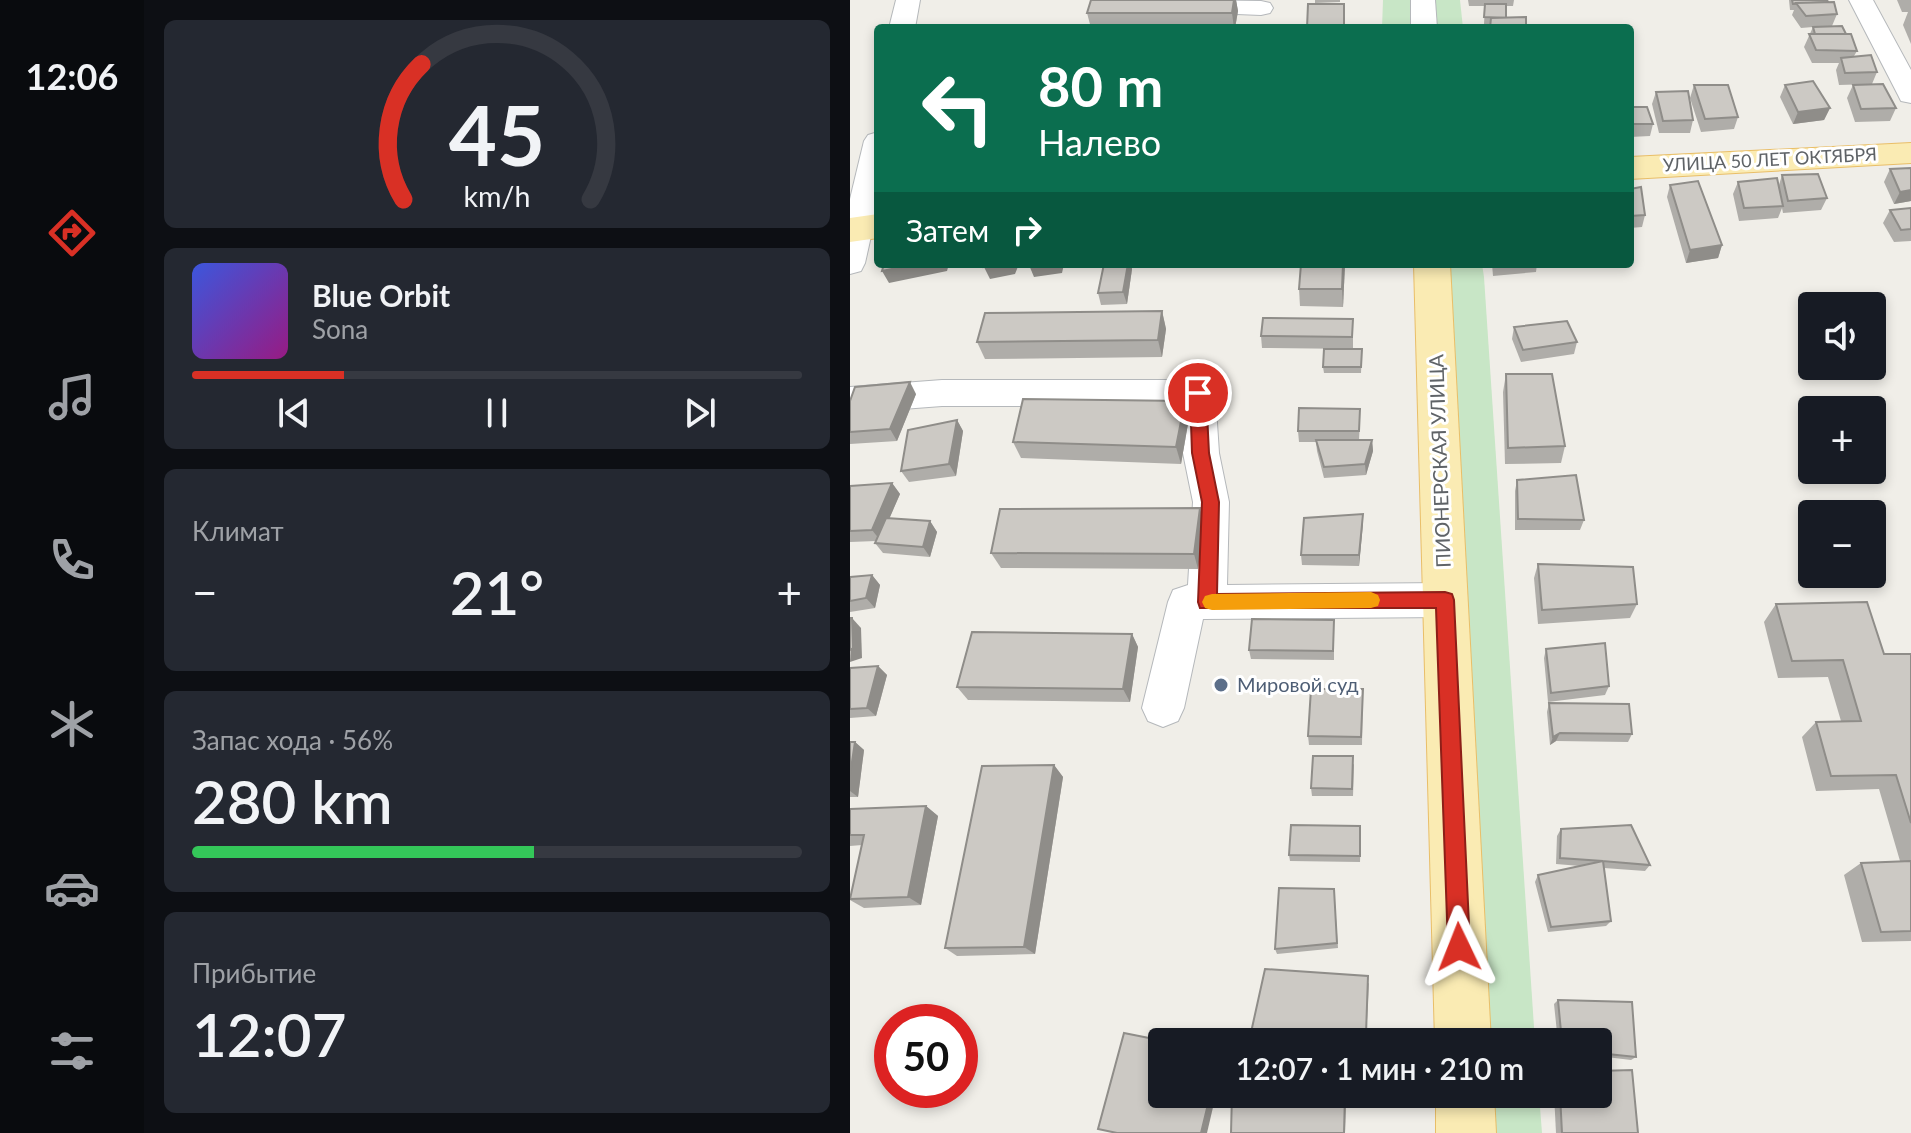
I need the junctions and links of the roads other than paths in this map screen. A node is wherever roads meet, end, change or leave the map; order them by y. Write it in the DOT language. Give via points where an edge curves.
graph roads {
  1 [pos="908,0"];
  2 [pos="1423,0"];
  3 [pos="1861,0"];
  4 [pos="1165,5"];
  5 [pos="1261,12"];
  6 [pos="903,24"];
  7 [pos="1424,24"];
  8 [pos="1911,95"];
  9 [pos="1911,153"];
  10 [pos="874,163"];
  11 [pos="1634,168"];
  12 [pos="862,228"];
  13 [pos="850,263"];
  14 [pos="1432,268"];
  15 [pos="850,400"];
  16 [pos="1445,600"];
  17 [pos="1207,602"];
  18 [pos="1163,708"];
  19 [pos="1462,1028"];
  20 [pos="1465,1108"];
  21 [pos="1466,1133"];
  1 -- 6 [label="street"];
  2 -- 7 [label="street"];
  3 -- 8 [label="street"];
  4 -- 5 [label="street"];
  9 -- 11 [label="main road, УЛИЦА 50 ЛЕТ ОКТЯБРЯ"];
  10 -- 12 [label="street"];
  12 -- 13 [label="street"];
  14 -- 16 [label="main road, ПИОНЕРСКАЯ УЛИЦА"];
  15 -- 17 [label="street" via="942,393 1198,393 1201,453 1211,502"];
  16 -- 17 [label="street"];
  16 -- 19 [label="main road, ПИОНЕРСКАЯ УЛИЦА"];
  17 -- 18 [label="street" via="1187,602"];
  20 -- 21 [label="main road"];
}
